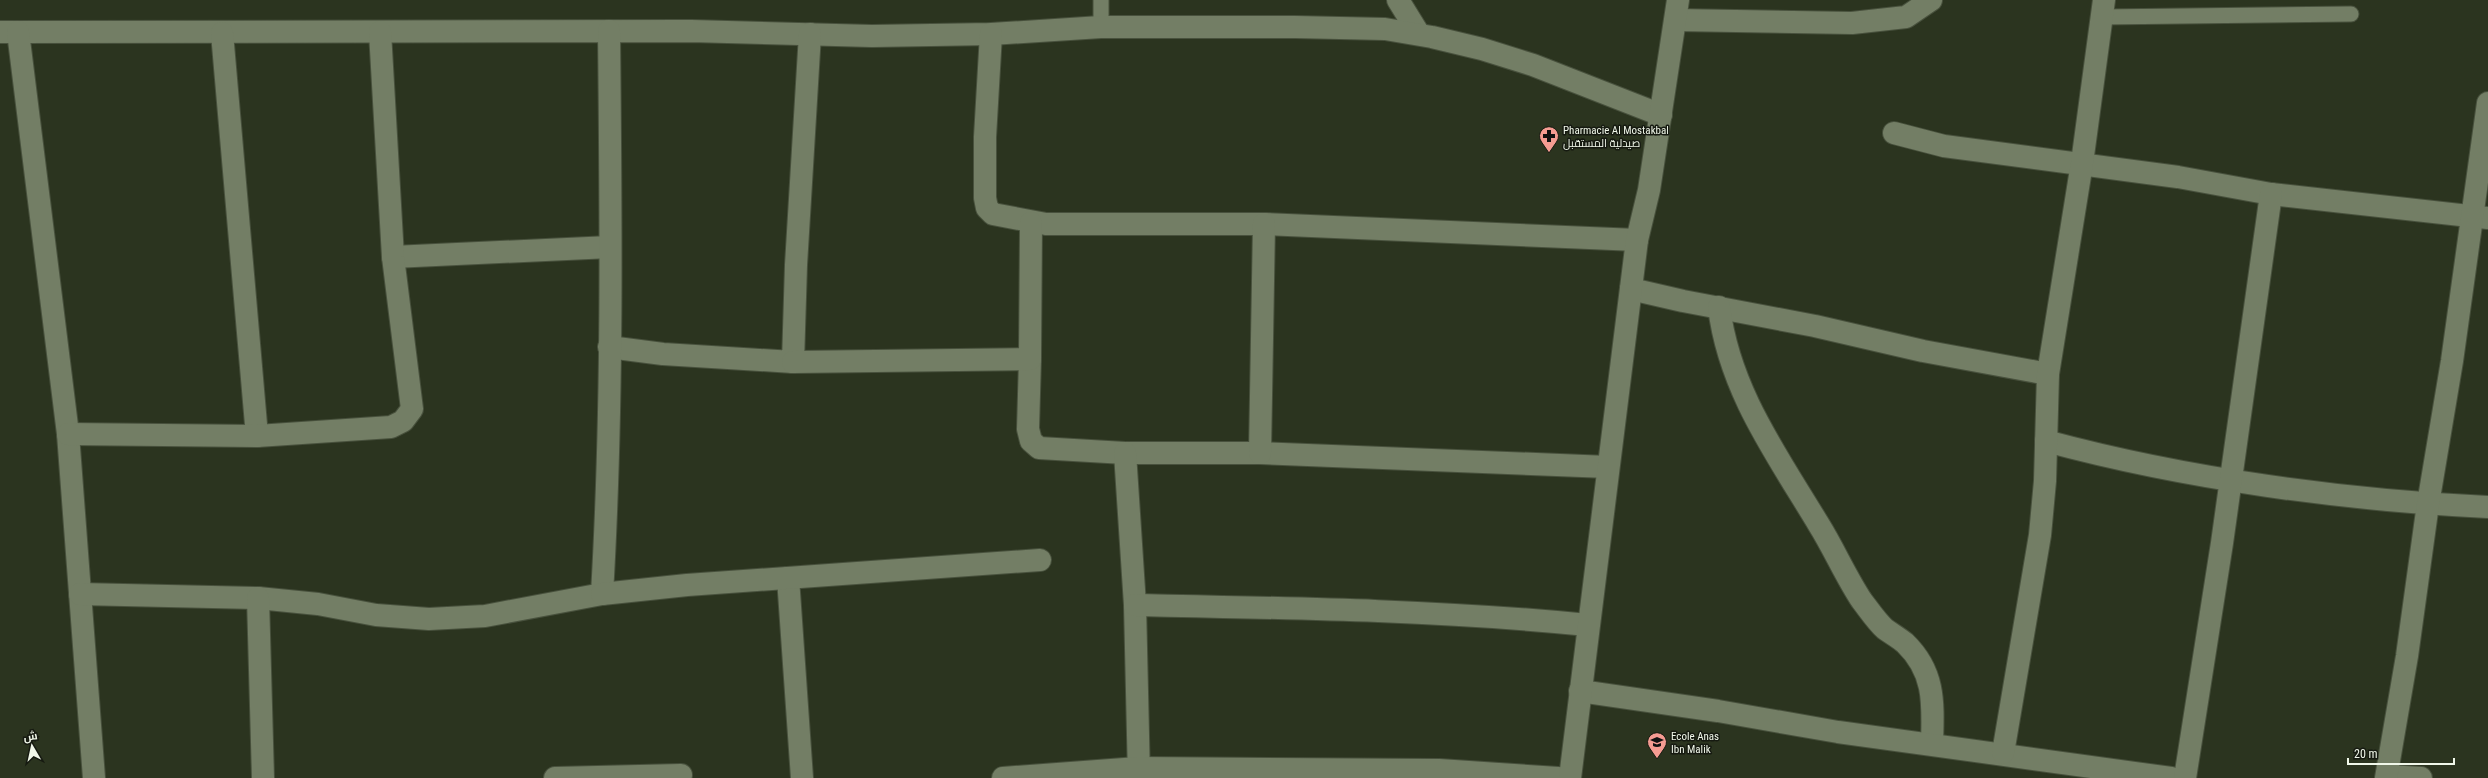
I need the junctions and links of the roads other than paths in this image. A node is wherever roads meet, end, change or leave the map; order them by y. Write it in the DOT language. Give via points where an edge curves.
graph roads {
  1 [pos="1101,0"];
  2 [pos="1398,0"];
  3 [pos="1931,0"];
  4 [pos="2102,9"];
  5 [pos="1677,10"];
  6 [pos="2351,14"];
  7 [pos="1102,28"];
  8 [pos="609,31"];
  9 [pos="9,32"];
  10 [pos="380,32"];
  11 [pos="222,33"];
  12 [pos="810,34"];
  13 [pos="991,34"];
  14 [pos="1419,34"];
  15 [pos="2488,103"];
  16 [pos="1661,115"];
  17 [pos="1894,133"];
  18 [pos="2082,163"];
  19 [pos="2271,194"];
  20 [pos="2480,217"];
  21 [pos="1031,223"];
  22 [pos="1264,224"];
  23 [pos="1637,240"];
  24 [pos="610,248"];
  25 [pos="393,257"];
  26 [pos="1631,289"];
  27 [pos="1719,307"];
  28 [pos="609,347"];
  29 [pos="1030,359"];
  30 [pos="793,362"];
  31 [pos="2048,374"];
  32 [pos="68,434"];
  33 [pos="257,436"];
  34 [pos="2046,441"];
  35 [pos="1125,453"];
  36 [pos="1260,453"];
  37 [pos="1608,467"];
  38 [pos="2229,478"];
  39 [pos="2428,504"];
  40 [pos="2488,507"];
  41 [pos="1040,560"];
  42 [pos="788,578"];
  43 [pos="80,594"];
  44 [pos="602,594"];
  45 [pos="258,598"];
  46 [pos="1135,605"];
  47 [pos="1588,625"];
  48 [pos="1580,691"];
  49 [pos="1932,744"];
  50 [pos="2003,753"];
  51 [pos="1138,773"];
  52 [pos="681,775"];
  53 [pos="2386,777"];
  54 [pos="94,778"];
  55 [pos="263,778"];
  56 [pos="555,778"];
  57 [pos="802,778"];
  58 [pos="1003,778"];
  59 [pos="1558,778"];
  60 [pos="1570,778"];
  61 [pos="2171,778"];
  62 [pos="2185,778"];
  63 [pos="2421,778"];
  1 -- 7 [label="lane"];
  2 -- 14 [label="street"];
  3 -- 5 [label="street" via="1906,17 1852,23"];
  4 -- 6 [label="lane"];
  4 -- 18 [label="street"];
  5 -- 16 [label="street"];
  7 -- 13 [label="street"];
  7 -- 14 [label="street" via="1295,27 1385,29"];
  8 -- 10 [label="street"];
  8 -- 12 [label="street"];
  8 -- 24 [label="street"];
  9 -- 11 [label="street"];
  9 -- 32 [label="street"];
  10 -- 11 [label="street"];
  10 -- 25 [label="street"];
  11 -- 33 [label="street"];
  12 -- 13 [label="street"];
  12 -- 30 [label="street" via="796,265"];
  13 -- 21 [label="street" via="985,137 987,208 993,214"];
  14 -- 16 [label="street" via="1482,49 1533,65"];
  15 -- 20 [label="street"];
  16 -- 23 [label="street" via="1649,190"];
  17 -- 18 [label="street" via="1972,150"];
  18 -- 19 [label="street"];
  18 -- 31 [label="street"];
  19 -- 20 [label="street"];
  19 -- 38 [label="street"];
  20 -- 39 [label="street"];
  21 -- 22 [label="street"];
  21 -- 29 [label="street"];
  22 -- 23 [label="street"];
  22 -- 36 [label="street"];
  23 -- 26 [label="street"];
  24 -- 25 [label="street"];
  24 -- 28 [label="street"];
  25 -- 33 [label="street" via="412,409 403,421 391,427"];
  26 -- 27 [label="street"];
  26 -- 37 [label="street"];
  27 -- 31 [label="street" via="1923,351"];
  27 -- 49 [label="street" via="1729,361 1754,418 1862,600 1884,628 1904,643 1919,660 1928,677 1932,696"];
  28 -- 30 [label="street" via="663,354"];
  28 -- 44 [label="street" via="609,467"];
  29 -- 30 [label="street"];
  29 -- 35 [label="street" via="1028,411 1031,441 1039,448"];
  31 -- 34 [label="street"];
  32 -- 33 [label="street"];
  32 -- 43 [label="street"];
  34 -- 38 [label="street" via="2105,457"];
  34 -- 50 [label="street" via="2040,535"];
  35 -- 36 [label="street"];
  35 -- 46 [label="street"];
  36 -- 37 [label="street"];
  37 -- 47 [label="street"];
  38 -- 39 [label="street" via="2336,494"];
  38 -- 62 [label="street" via="2221,551"];
  39 -- 40 [label="street"];
  39 -- 53 [label="street" via="2407,656"];
  41 -- 42 [label="street"];
  42 -- 44 [label="street"];
  42 -- 57 [label="street"];
  43 -- 45 [label="street"];
  43 -- 54 [label="street"];
  44 -- 45 [label="street" via="485,616 429,618 376,616 318,604"];
  45 -- 55 [label="street"];
  46 -- 47 [label="street" via="1318,609 1521,618"];
  46 -- 51 [label="street"];
  47 -- 48 [label="street"];
  48 -- 49 [label="street" via="1838,732"];
  48 -- 60 [label="street"];
  49 -- 50 [label="street"];
  50 -- 61 [label="street"];
  51 -- 58 [label="street"];
  51 -- 59 [label="street" via="1439,770"];
  52 -- 56 [label="street"];
  53 -- 63 [label="street"];
}
